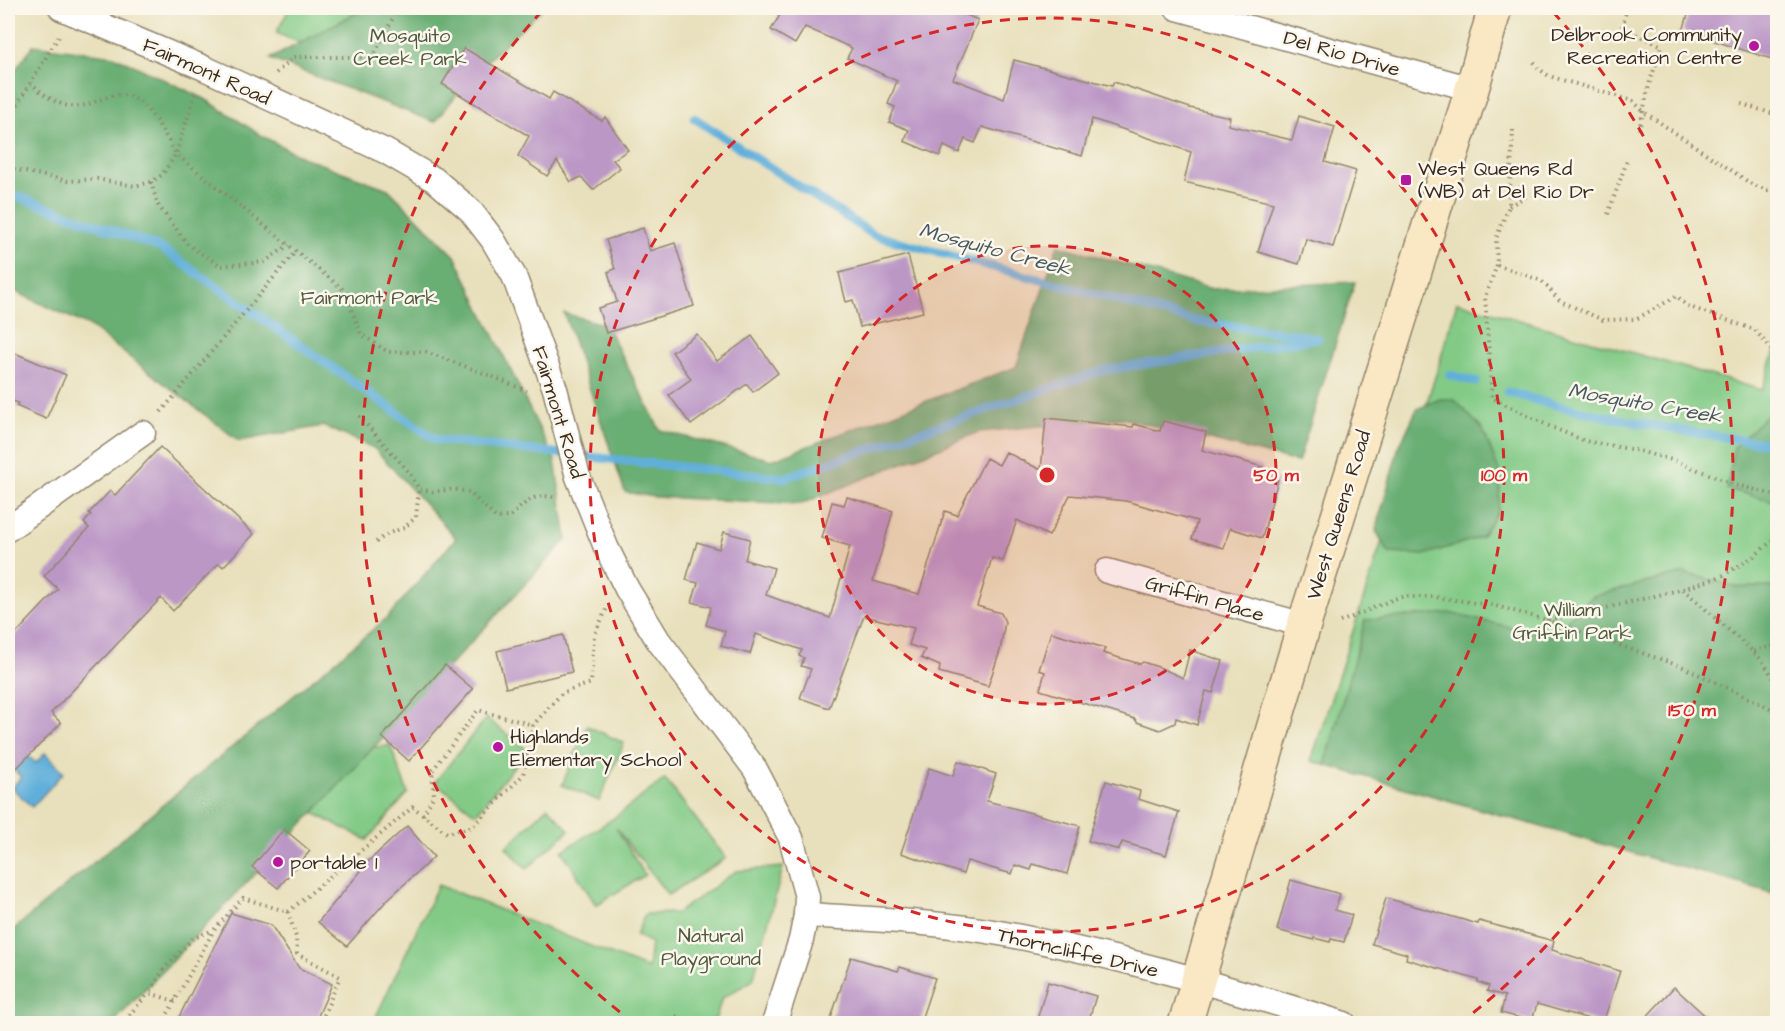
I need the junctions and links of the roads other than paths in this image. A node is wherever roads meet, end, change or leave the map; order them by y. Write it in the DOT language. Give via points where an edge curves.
graph roads {
  1 [pos="1177,8"];
  2 [pos="1495,8"];
  3 [pos="62,19"];
  4 [pos="1472,89"];
  5 [pos="143,434"];
  6 [pos="9,526"];
  7 [pos="1107,571"];
  8 [pos="1320,624"];
  9 [pos="806,915"];
  10 [pos="1198,980"];
  11 [pos="774,1023"];
  12 [pos="1185,1023"];
  13 [pos="1344,1023"];
  1 -- 4 [label="street, Del Rio Drive"];
  2 -- 4 [label="main road, West Queens Road"];
  3 -- 9 [label="street, Fairmont Road" via="204,68 385,151 435,180 470,210 514,276 564,416 578,477 606,547 658,640 755,769 781,816 807,897"];
  4 -- 8 [label="main road, West Queens Road"];
  5 -- 6 [label="street"];
  7 -- 8 [label="street, Griffin Place"];
  8 -- 10 [label="main road, West Queens Road"];
  9 -- 10 [label="street, Thorncliffe Drive" via="904,920 1003,934"];
  9 -- 11 [label="street, Fairmont Road"];
  10 -- 12 [label="main road, West Queens Road"];
  10 -- 13 [label="street, Thorncliffe Drive"];
}
